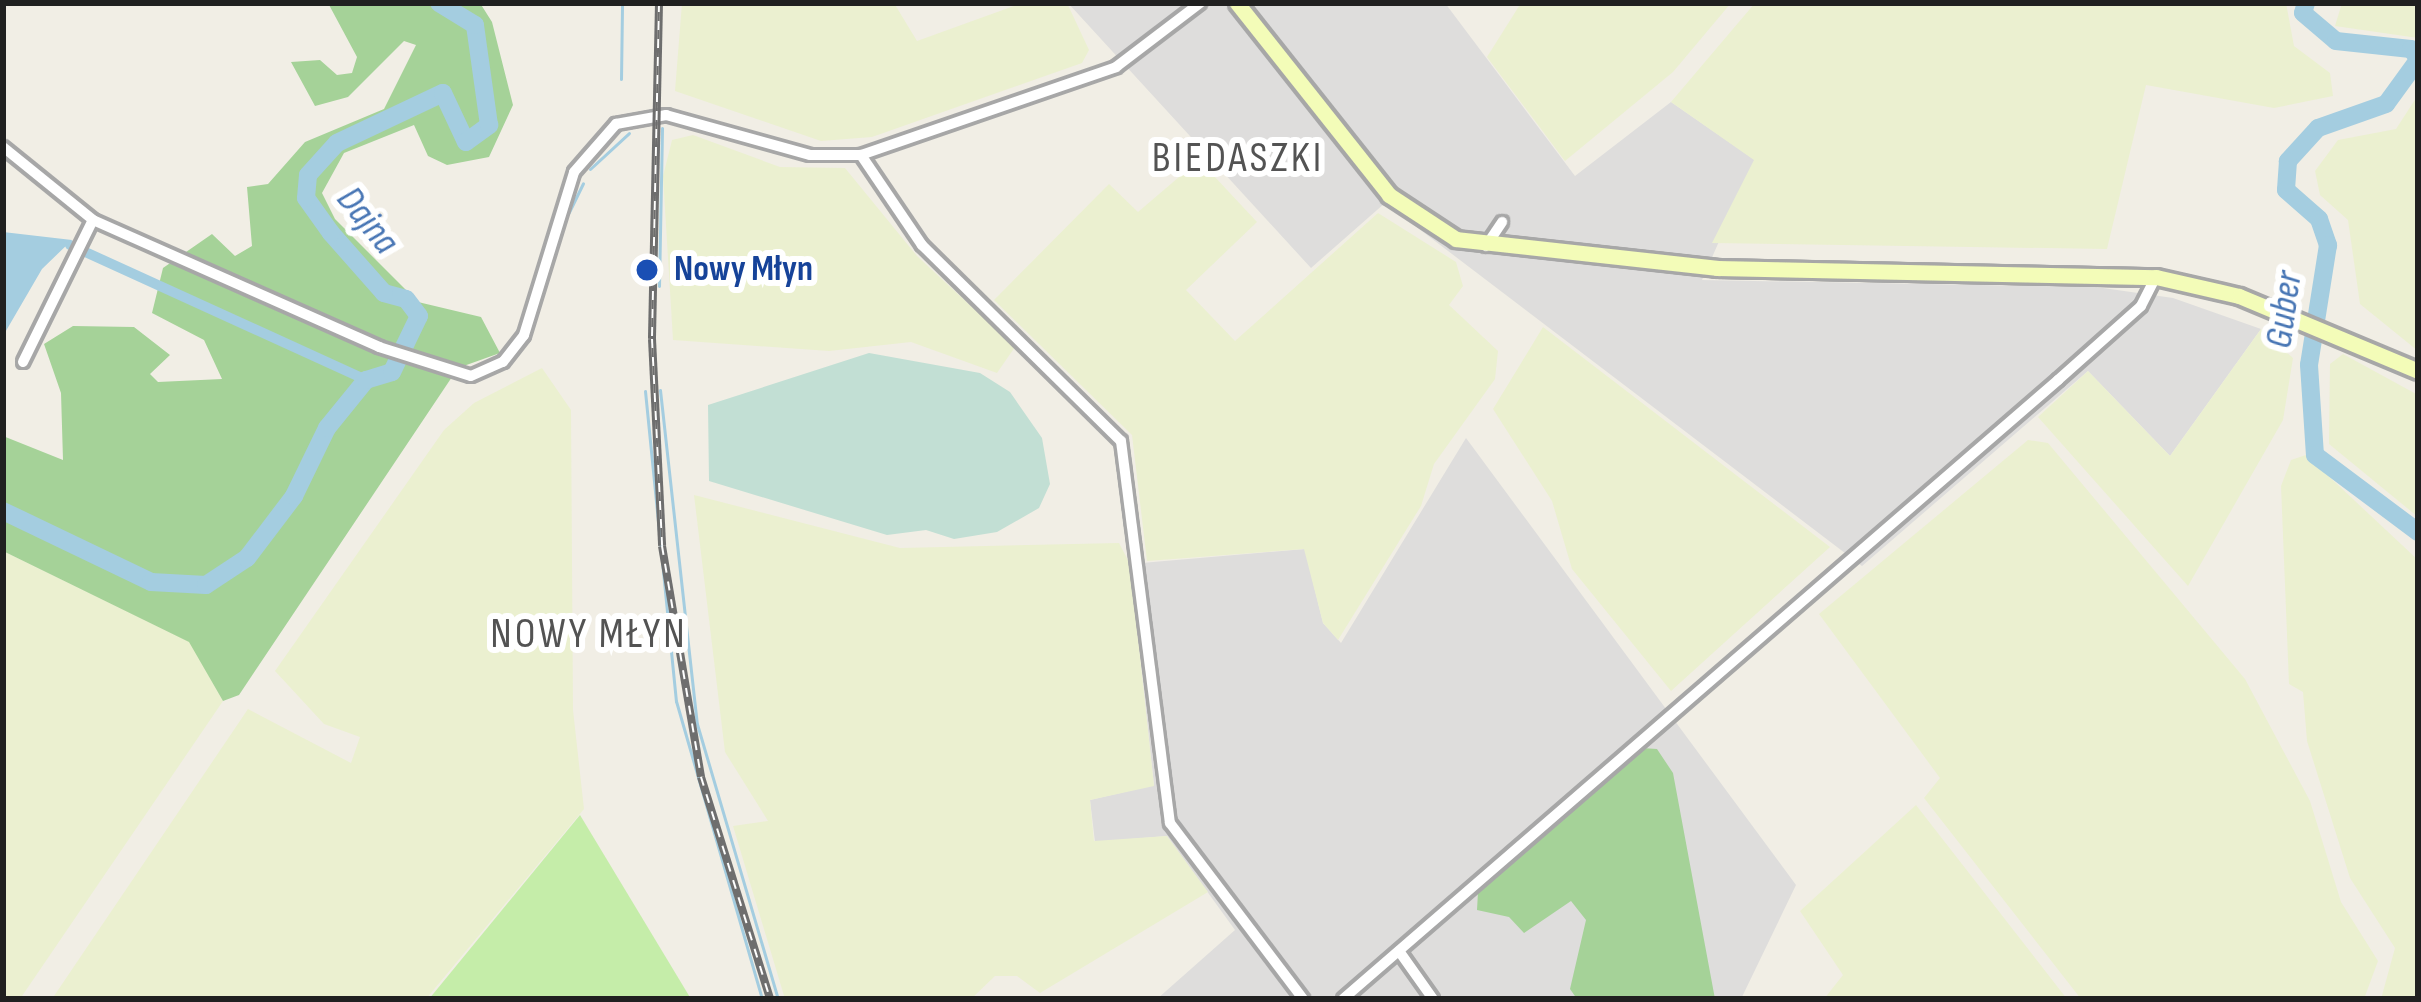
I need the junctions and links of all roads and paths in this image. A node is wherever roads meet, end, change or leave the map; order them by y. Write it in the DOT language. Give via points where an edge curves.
graph roads {
  1 [pos="1200,3"];
  2 [pos="1237,3"];
  3 [pos="3,147"];
  4 [pos="861,154"];
  5 [pos="94,220"];
  6 [pos="1502,222"];
  7 [pos="1486,246"];
  8 [pos="2156,277"];
  9 [pos="22,362"];
  10 [pos="2418,371"];
  11 [pos="1399,951"];
  12 [pos="1303,999"];
  13 [pos="1343,999"];
  14 [pos="1432,999"];
  1 -- 4 [label="street" via="1116,67"];
  2 -- 7 [label="main road" via="1398,205 1433,231"];
  3 -- 5 [label="street"];
  4 -- 5 [label="street" via="810,155 671,115 621,122 577,166 514,351 471,376 424,366"];
  4 -- 12 [label="street" via="922,245 1120,441 1170,823"];
  5 -- 9 [label="street"];
  6 -- 7 [label="street"];
  7 -- 8 [label="main road" via="1718,268"];
  8 -- 10 [label="main road" via="2307,320"];
  8 -- 11 [label="street" via="2141,306 2072,368"];
  11 -- 13 [label="street"];
  11 -- 14 [label="street"];
}
